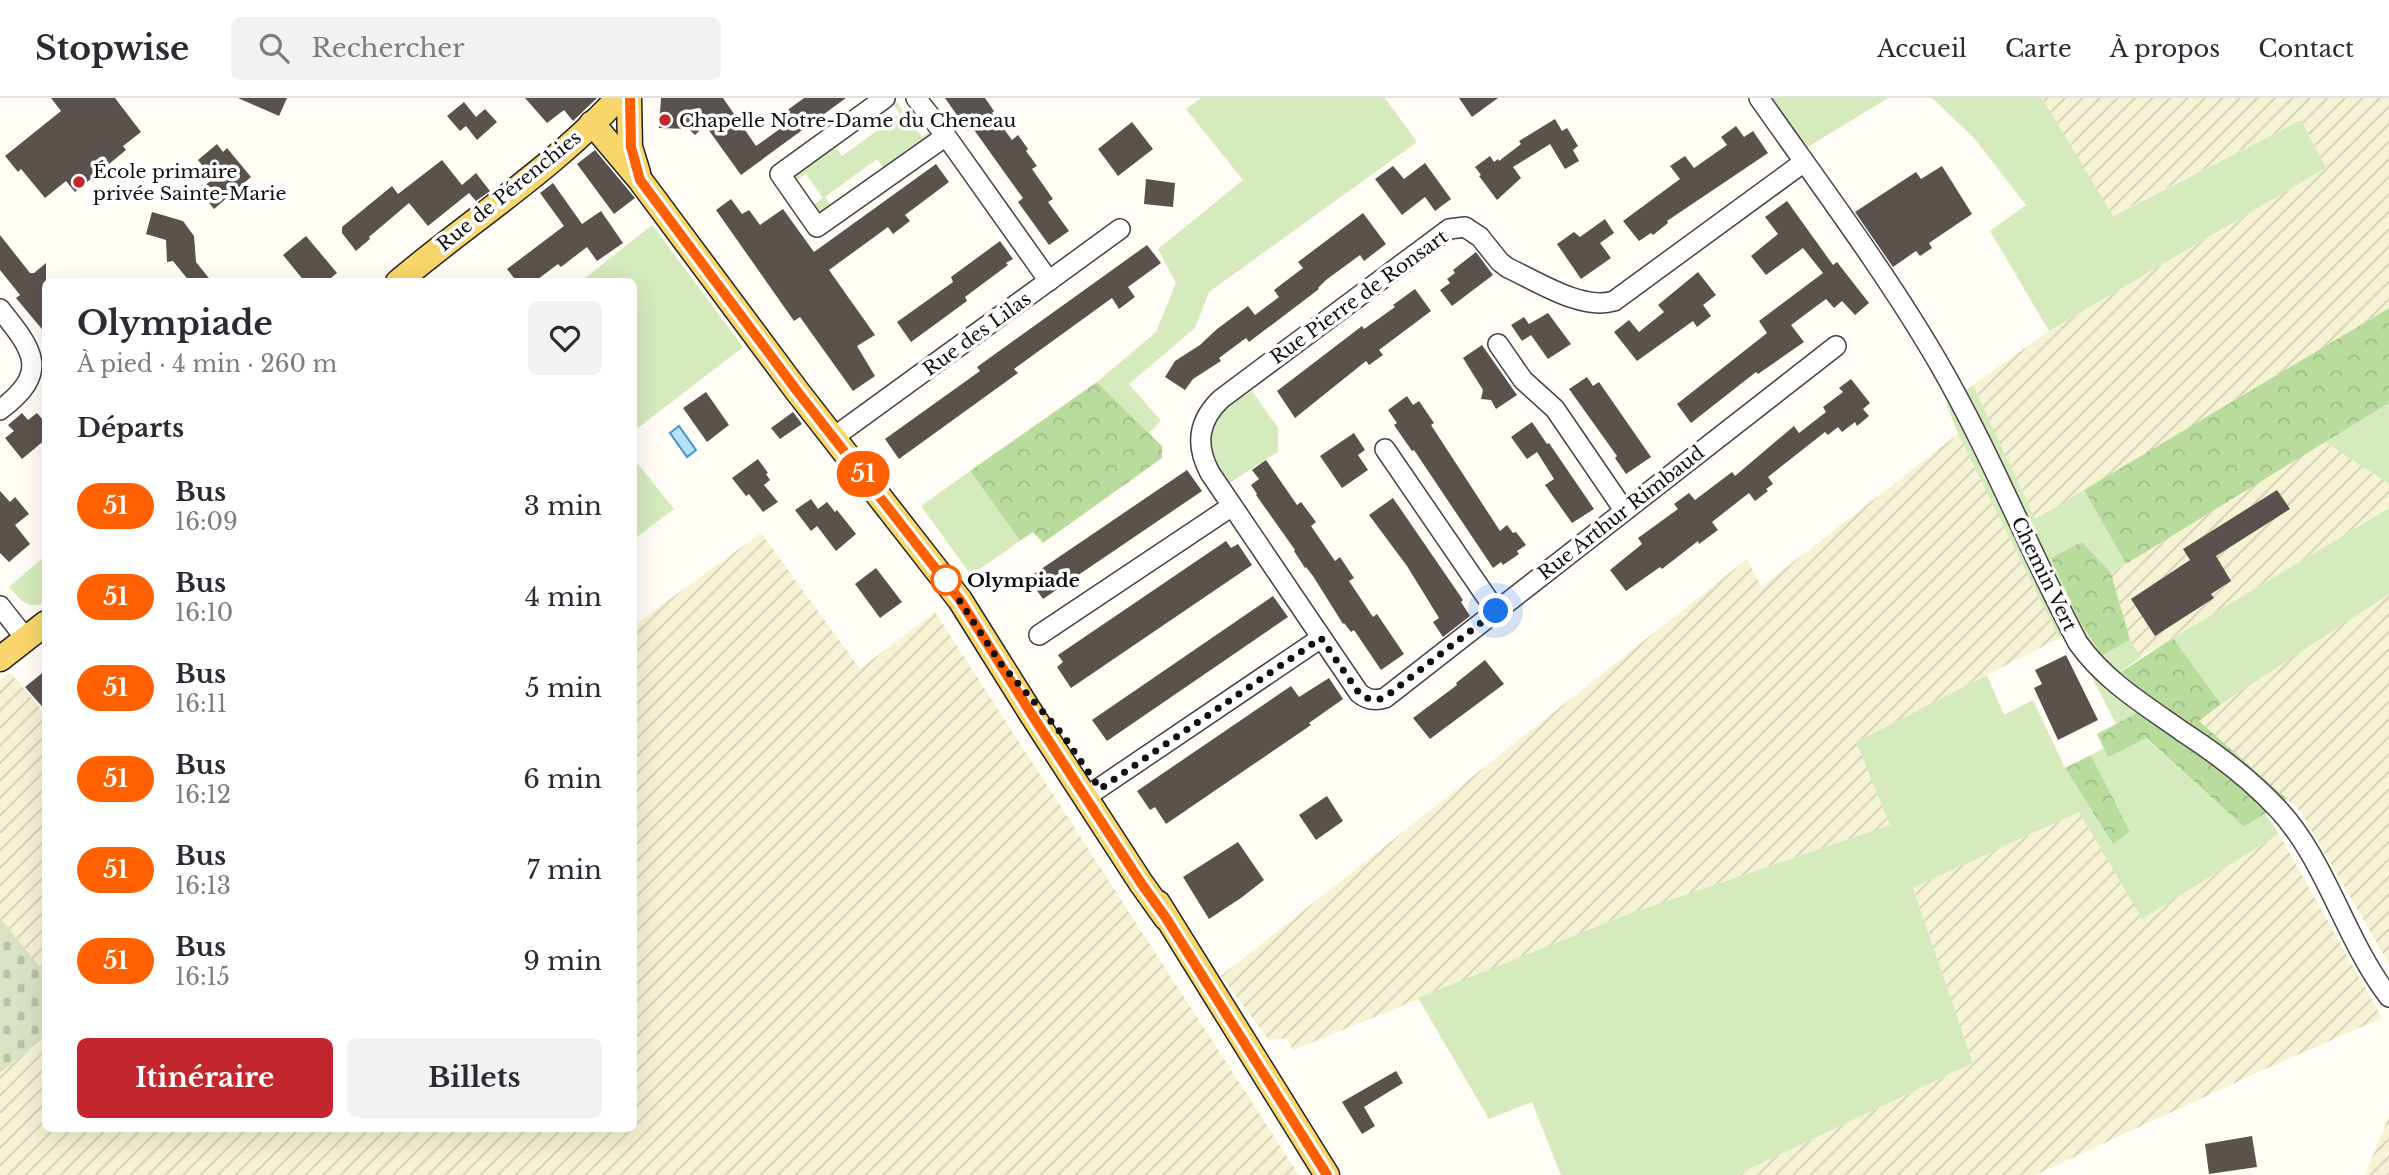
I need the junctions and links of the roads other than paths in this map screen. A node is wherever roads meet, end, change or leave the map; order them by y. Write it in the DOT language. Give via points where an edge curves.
graph roads {
  1 [pos="618,98"];
  2 [pos="629,98"];
  3 [pos="885,98"];
  4 [pos="916,98"];
  5 [pos="1759,98"];
  6 [pos="592,123"];
  7 [pos="946,136"];
  8 [pos="1804,162"];
  9 [pos="640,180"];
  10 [pos="1120,229"];
  11 [pos="402,278"];
  12 [pos="1049,281"];
  13 [pos="0,309"];
  14 [pos="1498,345"];
  15 [pos="1836,346"];
  16 [pos="0,410"];
  17 [pos="834,437"];
  18 [pos="1385,449"];
  19 [pos="1232,506"];
  20 [pos="1624,510"];
  21 [pos="0,606"];
  22 [pos="1496,611"];
  23 [pos="42,626"];
  24 [pos="1039,635"];
  25 [pos="1321,638"];
  26 [pos="26,639"];
  27 [pos="0,659"];
  28 [pos="1371,699"];
  29 [pos="1093,793"];
  30 [pos="2389,997"];
  31 [pos="1327,1175"];
  1 -- 6 [label="main road, Rue de Pérenchies"];
  2 -- 9 [label="main road" via="631,147"];
  3 -- 7 [label="street" via="780,174 817,228"];
  4 -- 7 [label="street"];
  5 -- 8 [label="street, Chemin Vert"];
  6 -- 9 [label="main road"];
  6 -- 11 [label="main road, Rue de Pérenchies"];
  7 -- 12 [label="street"];
  8 -- 19 [label="street, Rue Pierre de Ronsart" via="1604,304 1573,298 1508,268 1465,227 1449,229 1212,408 1202,423 1201,454"];
  8 -- 30 [label="street, Chemin Vert" via="1938,361 2086,654 2114,683 2214,754 2282,813 2301,838 2358,949"];
  9 -- 17 [label="main road"];
  10 -- 12 [label="street, Rue des Lilas"];
  12 -- 17 [label="street, Rue des Lilas"];
  13 -- 16 [label="street" via="32,357 32,369 21,392"];
  14 -- 20 [label="street" via="1523,380 1555,409"];
  15 -- 20 [label="street, Rue Arthur Rimbaud"];
  17 -- 29 [label="main road" via="960,600 1001,664 1062,734"];
  18 -- 22 [label="street"];
  19 -- 24 [label="street"];
  19 -- 25 [label="street, Rue Pierre de Ronsart"];
  20 -- 22 [label="street, Rue Arthur Rimbaud"];
  21 -- 26 [label="street"];
  22 -- 28 [label="street, Rue Arthur Rimbaud" via="1384,698"];
  23 -- 26 [label="main road"];
  25 -- 28 [label="street, Rue Pierre de Ronsart" via="1359,693"];
  25 -- 29 [label="street"];
  26 -- 27 [label="main road"];
  29 -- 31 [label="main road" via="1128,838 1166,918"];
}
